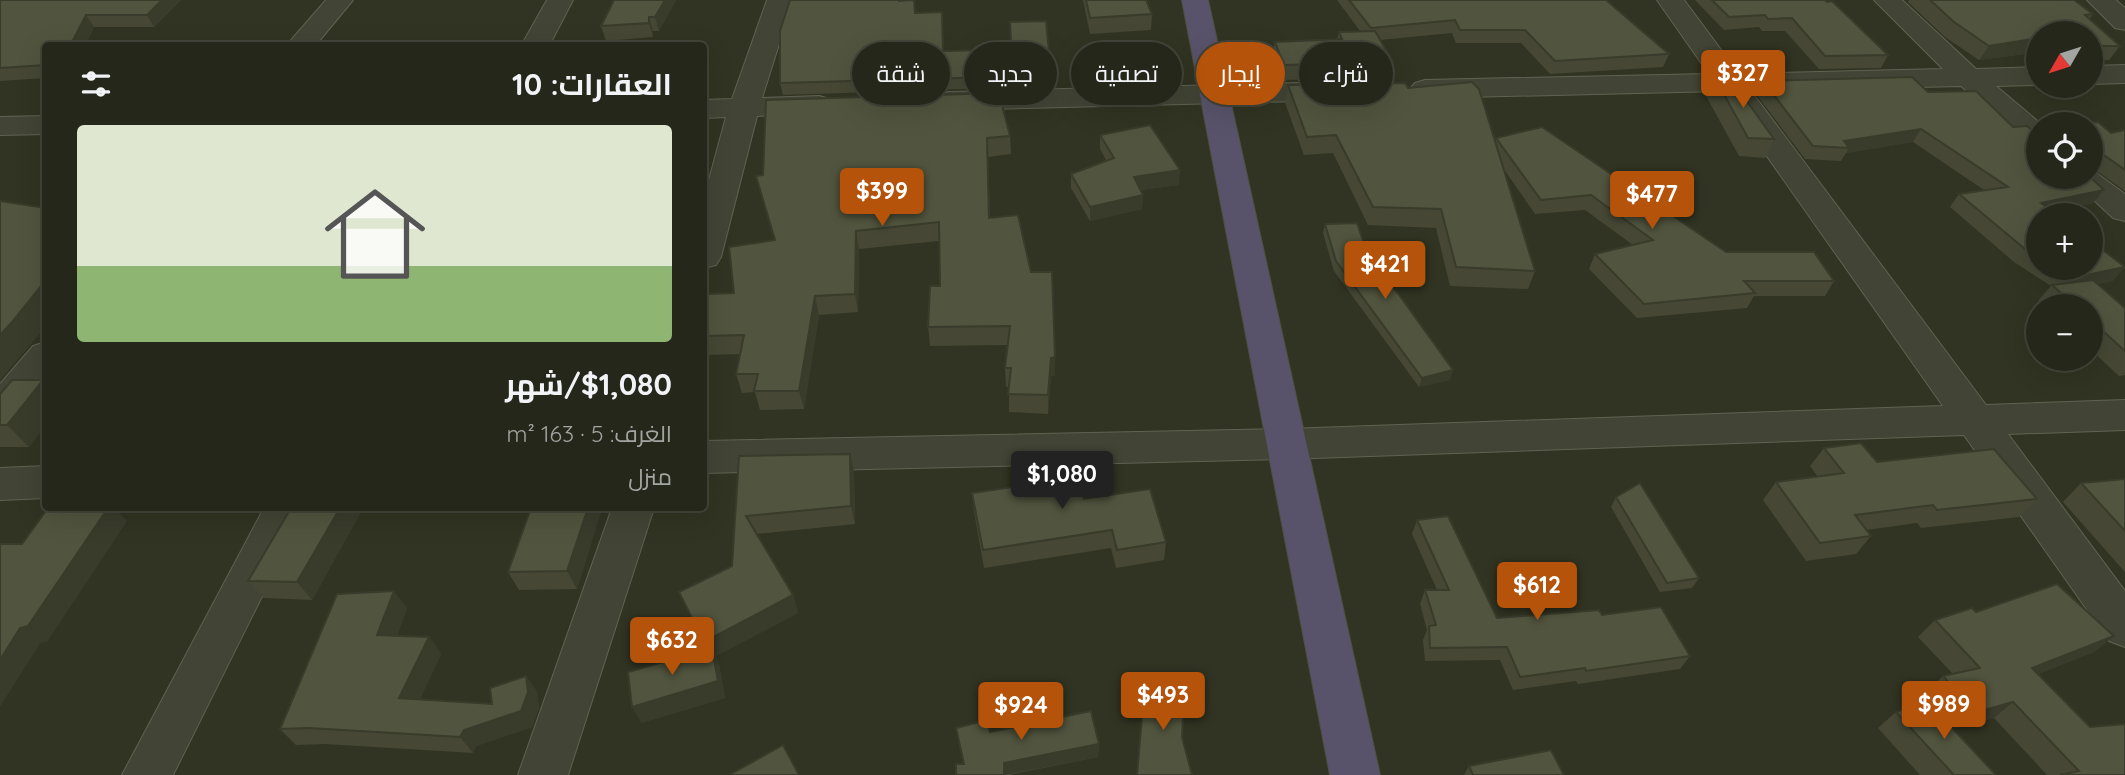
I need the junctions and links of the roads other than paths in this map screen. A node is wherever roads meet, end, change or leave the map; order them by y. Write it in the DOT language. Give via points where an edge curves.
graph roads {
  1 [pos="340,0"];
  2 [pos="560,0"];
  3 [pos="780,0"];
  4 [pos="1195,0"];
  5 [pos="1670,0"];
  6 [pos="1887,0"];
  7 [pos="2100,0"];
  8 [pos="2125,22"];
  9 [pos="303,42"];
  10 [pos="537,42"];
  11 [pos="1204,42"];
  12 [pos="2125,74"];
  13 [pos="2104,75"];
  14 [pos="2026,76"];
  15 [pos="1969,78"];
  16 [pos="1729,84"];
  17 [pos="1285,92"];
  18 [pos="1196,94"];
  19 [pos="950,101"];
  20 [pos="841,104"];
  21 [pos="1216,105"];
  22 [pos="744,108"];
  23 [pos="707,109"];
  24 [pos="42,125"];
  25 [pos="0,126"];
  26 [pos="2026,127"];
  27 [pos="2099,189"];
  28 [pos="2125,211"];
  29 [pos="707,246"];
  30 [pos="42,360"];
  31 [pos="0,411"];
  32 [pos="2125,415"];
  33 [pos="1975,422"];
  34 [pos="1286,444"];
  35 [pos="707,457"];
  36 [pos="42,482"];
  37 [pos="0,484"];
  38 [pos="283,511"];
  39 [pos="632,511"];
  40 [pos="2125,627"];
  41 [pos="147,775"];
  42 [pos="543,775"];
  43 [pos="1354,775"];
  1 -- 9 [label="street"];
  2 -- 10 [label="street"];
  3 -- 22 [label="street"];
  4 -- 11 [label="highway"];
  5 -- 16 [label="street"];
  6 -- 15 [label="street"];
  7 -- 8 [label="street"];
  12 -- 13 [label="street"];
  14 -- 15 [label="street"];
  15 -- 16 [label="street"];
  15 -- 26 [label="street"];
  16 -- 17 [label="street"];
  16 -- 33 [label="street"];
  18 -- 19 [label="street"];
  20 -- 22 [label="street"];
  21 -- 34 [label="highway"];
  22 -- 23 [label="street"];
  22 -- 29 [label="street"];
  24 -- 25 [label="street"];
  27 -- 28 [label="street"];
  30 -- 31 [label="street"];
  32 -- 33 [label="street"];
  33 -- 34 [label="street"];
  33 -- 40 [label="street"];
  34 -- 35 [label="street"];
  34 -- 43 [label="highway"];
  36 -- 37 [label="street"];
  38 -- 41 [label="street"];
  39 -- 42 [label="street"];
}
